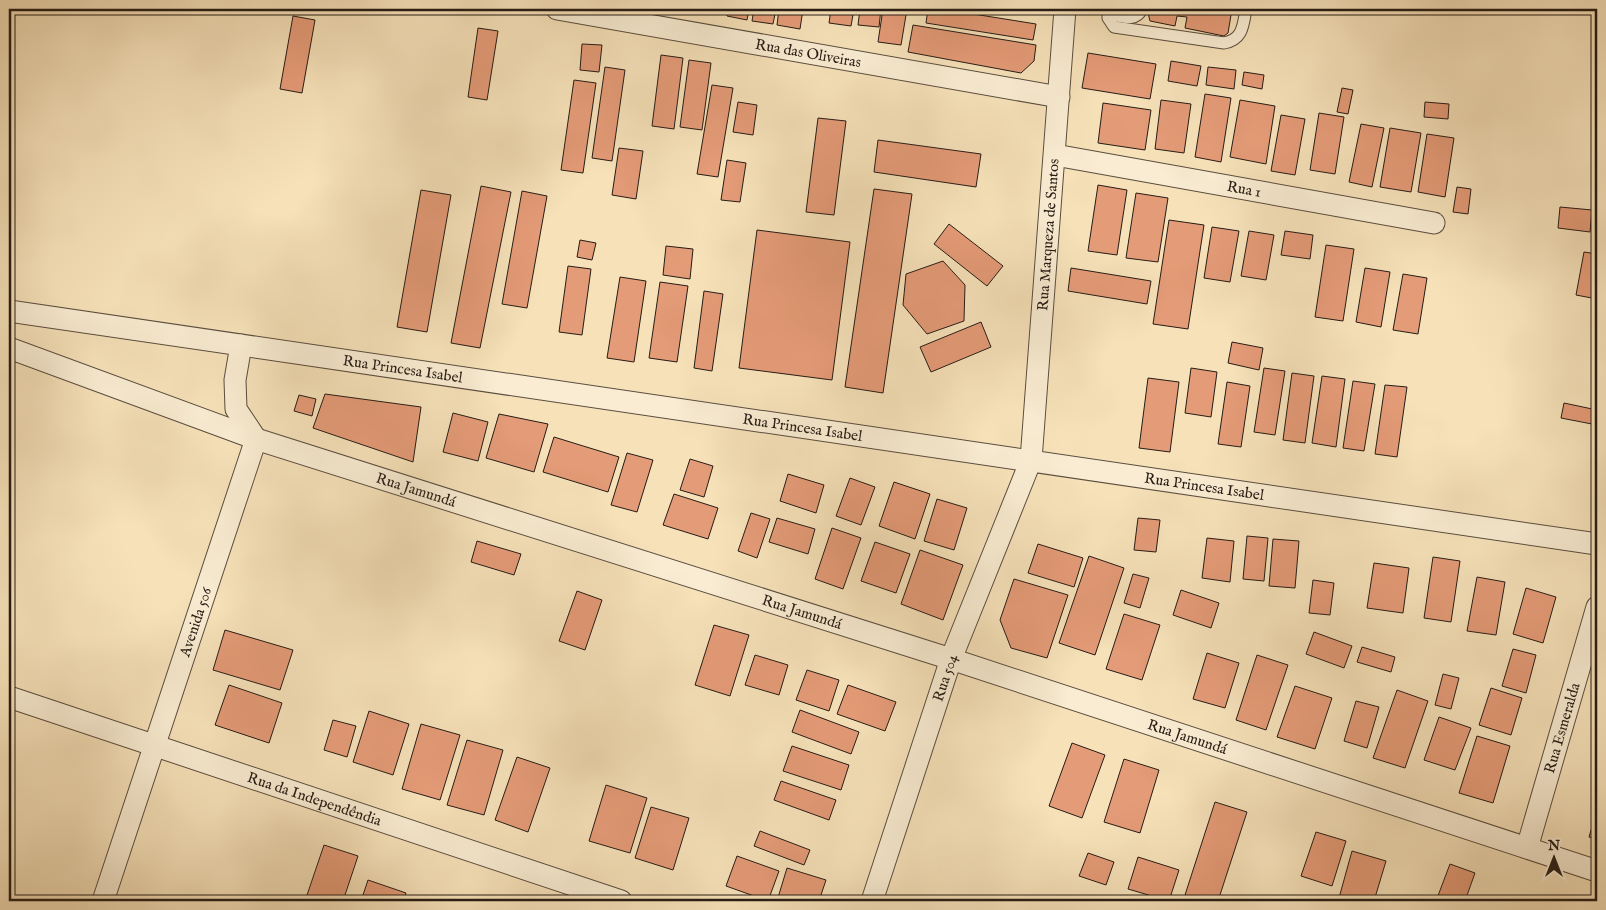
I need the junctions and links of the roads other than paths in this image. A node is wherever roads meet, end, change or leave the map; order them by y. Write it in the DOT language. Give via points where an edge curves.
graph roads {
  1 [pos="557,9"];
  2 [pos="1065,9"];
  3 [pos="1142,9"];
  4 [pos="1246,9"];
  5 [pos="1108,10"];
  6 [pos="1149,32"];
  7 [pos="1059,97"];
  8 [pos="1054,155"];
  9 [pos="1434,223"];
  10 [pos="9,311"];
  11 [pos="241,345"];
  12 [pos="9,348"];
  13 [pos="256,439"];
  14 [pos="1031,460"];
  15 [pos="1597,544"];
  16 [pos="1597,607"];
  17 [pos="950,659"];
  18 [pos="9,697"];
  19 [pos="154,746"];
  20 [pos="1527,848"];
  21 [pos="1597,871"];
  22 [pos="103,901"];
  23 [pos="621,901"];
  24 [pos="872,901"];
  1 -- 7 [label="street, Rua das Oliveiras"];
  2 -- 7 [label="street, Rua Marqueza de Santos"];
  3 -- 5 [label="lane" via="1134,18 1112,14"];
  3 -- 6 [label="lane"];
  4 -- 6 [label="lane" via="1241,34 1234,41 1224,43"];
  5 -- 6 [label="lane" via="1108,18 1114,27"];
  7 -- 8 [label="street, Rua Marqueza de Santos"];
  8 -- 9 [label="street, Rua 1"];
  8 -- 14 [label="street, Rua Marqueza de Santos"];
  10 -- 11 [label="street, Rua Princesa Isabel"];
  11 -- 13 [label="street" via="236,409"];
  11 -- 14 [label="street, Rua Princesa Isabel"];
  12 -- 13 [label="street, Rua Jamundá"];
  13 -- 17 [label="street, Rua Jamundá"];
  13 -- 19 [label="street, Avenida 506"];
  14 -- 15 [label="street, Rua Princesa Isabel"];
  14 -- 17 [label="street, Rua 504"];
  16 -- 20 [label="street, Rua Esmeralda"];
  17 -- 20 [label="street, Rua Jamundá"];
  17 -- 24 [label="street, Rua 504"];
  18 -- 19 [label="street, Rua da Independêndia"];
  19 -- 22 [label="street, Avenida 506"];
  19 -- 23 [label="street, Rua da Independêndia"];
  20 -- 21 [label="street, Rua Jamundá"];
}
